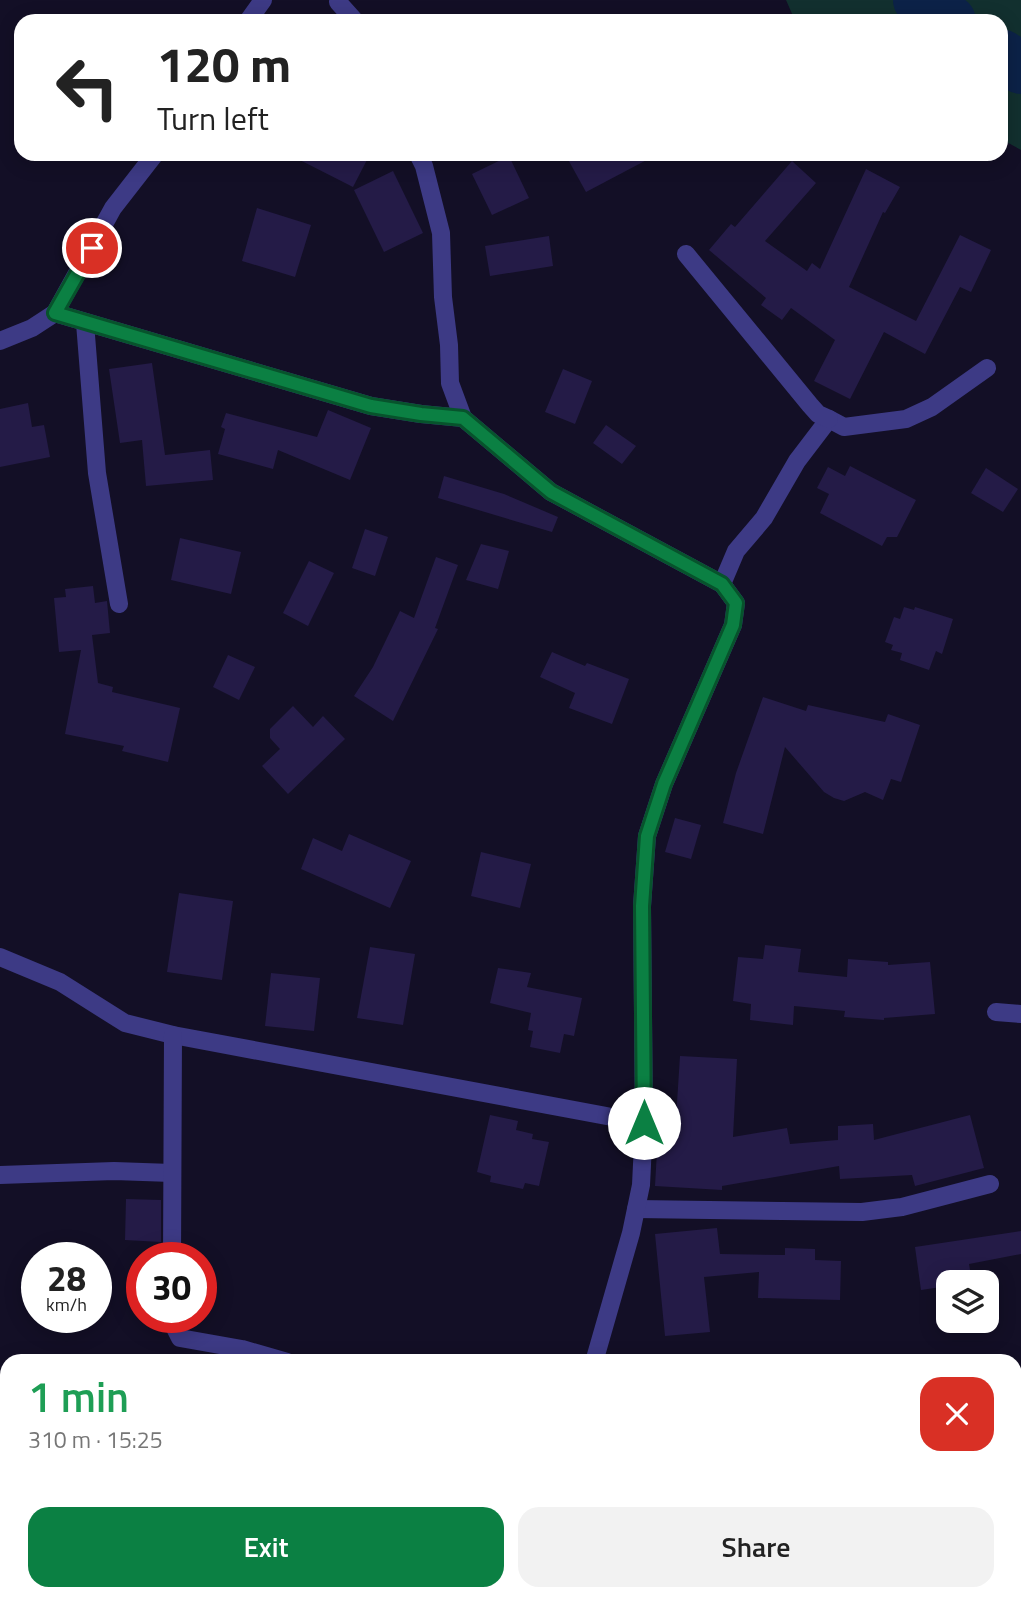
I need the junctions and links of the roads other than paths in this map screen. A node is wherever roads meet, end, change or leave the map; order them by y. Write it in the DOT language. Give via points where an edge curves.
graph roads {
  1 [pos="150,161"];
  2 [pos="422,161"];
  3 [pos="686,254"];
  4 [pos="55,313"];
  5 [pos="85,323"];
  6 [pos="0,341"];
  7 [pos="987,368"];
  8 [pos="463,418"];
  9 [pos="829,419"];
  10 [pos="722,584"];
  11 [pos="120,604"];
  12 [pos="0,957"];
  13 [pos="996,1012"];
  14 [pos="1021,1014"];
  15 [pos="173,1035"];
  16 [pos="644,1123"];
  17 [pos="172,1172"];
  18 [pos="0,1175"];
  19 [pos="990,1184"];
  20 [pos="636,1209"];
  21 [pos="172,1242"];
  22 [pos="178,1333"];
  23 [pos="259,1354"];
  24 [pos="596,1354"];
  1 -- 4 [label="street" via="113,208"];
  2 -- 8 [label="street" via="441,233 450,383"];
  3 -- 9 [label="street" via="810,405"];
  4 -- 5 [label="street"];
  4 -- 6 [label="street"];
  5 -- 8 [label="street" via="371,406"];
  5 -- 11 [label="street" via="97,473"];
  7 -- 9 [label="street" via="932,407 906,419 844,427"];
  8 -- 10 [label="street" via="551,492"];
  9 -- 10 [label="street" via="797,461 764,519 736,551"];
  10 -- 16 [label="street" via="736,603 733,625 664,784 647,836 642,906"];
  12 -- 15 [label="street" via="60,982 125,1023"];
  13 -- 14 [label="street"];
  15 -- 16 [label="street"];
  15 -- 17 [label="street"];
  16 -- 20 [label="street"];
  17 -- 18 [label="street"];
  17 -- 21 [label="street"];
  19 -- 20 [label="street" via="902,1207 862,1212"];
  20 -- 24 [label="street"];
  22 -- 23 [label="street" via="180,1338"];
}
